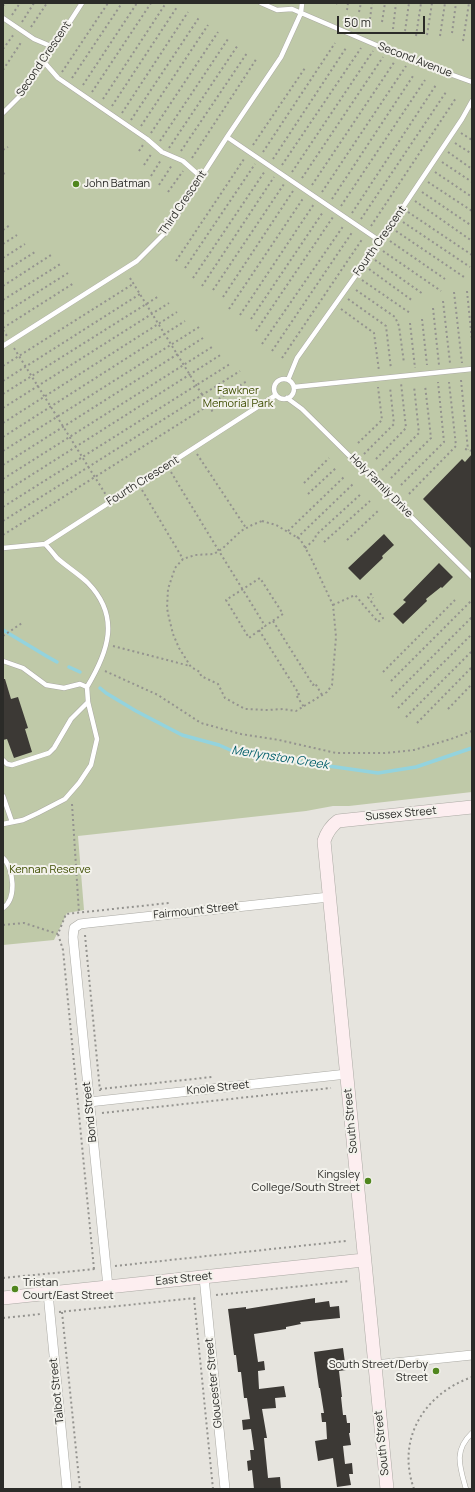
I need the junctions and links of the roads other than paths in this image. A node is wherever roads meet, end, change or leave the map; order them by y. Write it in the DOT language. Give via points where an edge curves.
graph roads {
  1 [pos="82,3"];
  2 [pos="261,3"];
  3 [pos="290,3"];
  4 [pos="302,3"];
  5 [pos="292,9"];
  6 [pos="301,13"];
  7 [pos="3,18"];
  8 [pos="53,47"];
  9 [pos="44,62"];
  10 [pos="472,82"];
  11 [pos="472,101"];
  12 [pos="3,112"];
  13 [pos="227,137"];
  14 [pos="201,176"];
  15 [pos="380,242"];
  16 [pos="3,346"];
  17 [pos="472,369"];
  18 [pos="288,380"];
  19 [pos="294,387"];
  20 [pos="276,394"];
  21 [pos="287,398"];
  22 [pos="45,544"];
  23 [pos="3,548"];
  24 [pos="472,577"];
  25 [pos="3,661"];
  26 [pos="87,688"];
  27 [pos="88,702"];
  28 [pos="3,760"];
  29 [pos="3,796"];
  30 [pos="472,807"];
  31 [pos="12,822"];
  32 [pos="3,824"];
  33 [pos="332,826"];
  34 [pos="3,858"];
  35 [pos="329,897"];
  36 [pos="3,908"];
  37 [pos="73,937"];
  38 [pos="347,1074"];
  39 [pos="89,1102"];
  40 [pos="364,1260"];
  41 [pos="204,1276"];
  42 [pos="108,1287"];
  43 [pos="48,1293"];
  44 [pos="3,1298"];
  45 [pos="472,1355"];
  46 [pos="375,1365"];
  47 [pos="472,1433"];
  48 [pos="67,1489"];
  49 [pos="225,1489"];
  50 [pos="387,1489"];
  51 [pos="466,1489"];
  1 -- 8 [label="lane, Second Crescent"];
  2 -- 5 [label="lane, Second Avenue" via="277,10"];
  3 -- 5 [label="lane"];
  4 -- 6 [label="lane, Third Crescent"];
  5 -- 6 [label="lane, Second Avenue"];
  6 -- 10 [label="lane, Second Avenue" via="411,60"];
  6 -- 13 [label="lane, Third Crescent" via="281,57"];
  7 -- 8 [label="lane" via="34,39"];
  8 -- 9 [label="lane, Second Crescent"];
  9 -- 12 [label="lane, Second Crescent" via="20,96"];
  9 -- 14 [label="lane" via="58,78 162,152 188,164"];
  11 -- 15 [label="lane, Fourth Crescent"];
  13 -- 14 [label="lane, Third Crescent"];
  13 -- 15 [label="lane"];
  14 -- 16 [label="lane, Third Crescent" via="165,233 137,261"];
  15 -- 18 [label="lane, Fourth Crescent" via="297,358"];
  17 -- 19 [label="lane"];
  18 -- 19 [label="lane"];
  18 -- 20 [label="lane" via="276,383"];
  19 -- 21 [label="lane" via="292,395"];
  20 -- 21 [label="lane" via="281,398"];
  20 -- 22 [label="lane, Fourth Crescent"];
  21 -- 24 [label="lane, Holy Family Drive" via="302,409"];
  22 -- 23 [label="lane, Fourth Crescent"];
  22 -- 26 [label="lane" via="88,584 103,605 108,634 104,654"];
  25 -- 26 [label="lane" via="23,668 46,685 64,688 80,684"];
  26 -- 27 [label="lane"];
  27 -- 28 [label="lane" via="71,719 49,753 12,765"];
  27 -- 31 [label="lane" via="97,739 91,765 65,799 23,820"];
  29 -- 31 [label="lane"];
  30 -- 33 [label="street, Sussex Street" via="346,819"];
  31 -- 32 [label="lane"];
  33 -- 35 [label="street, South Street" via="324,841"];
  34 -- 36 [label="lane" via="10,871 12,892 10,901"];
  35 -- 37 [label="street, Fairmount Street" via="80,924 74,928"];
  35 -- 38 [label="street, South Street"];
  37 -- 39 [label="street, Bond Street"];
  38 -- 39 [label="street, Knole Street"];
  38 -- 40 [label="street, South Street"];
  39 -- 42 [label="street, Bond Street"];
  40 -- 41 [label="street, East Street"];
  40 -- 46 [label="street, South Street"];
  41 -- 42 [label="street, East Street"];
  41 -- 49 [label="street, Gloucester Street"];
  42 -- 43 [label="street, East Street"];
  43 -- 44 [label="street, East Street"];
  43 -- 48 [label="street, Talbot Street"];
  45 -- 46 [label="street"];
  46 -- 50 [label="street, South Street"];
  47 -- 51 [label="lane" via="463,1444 459,1459"];
}
